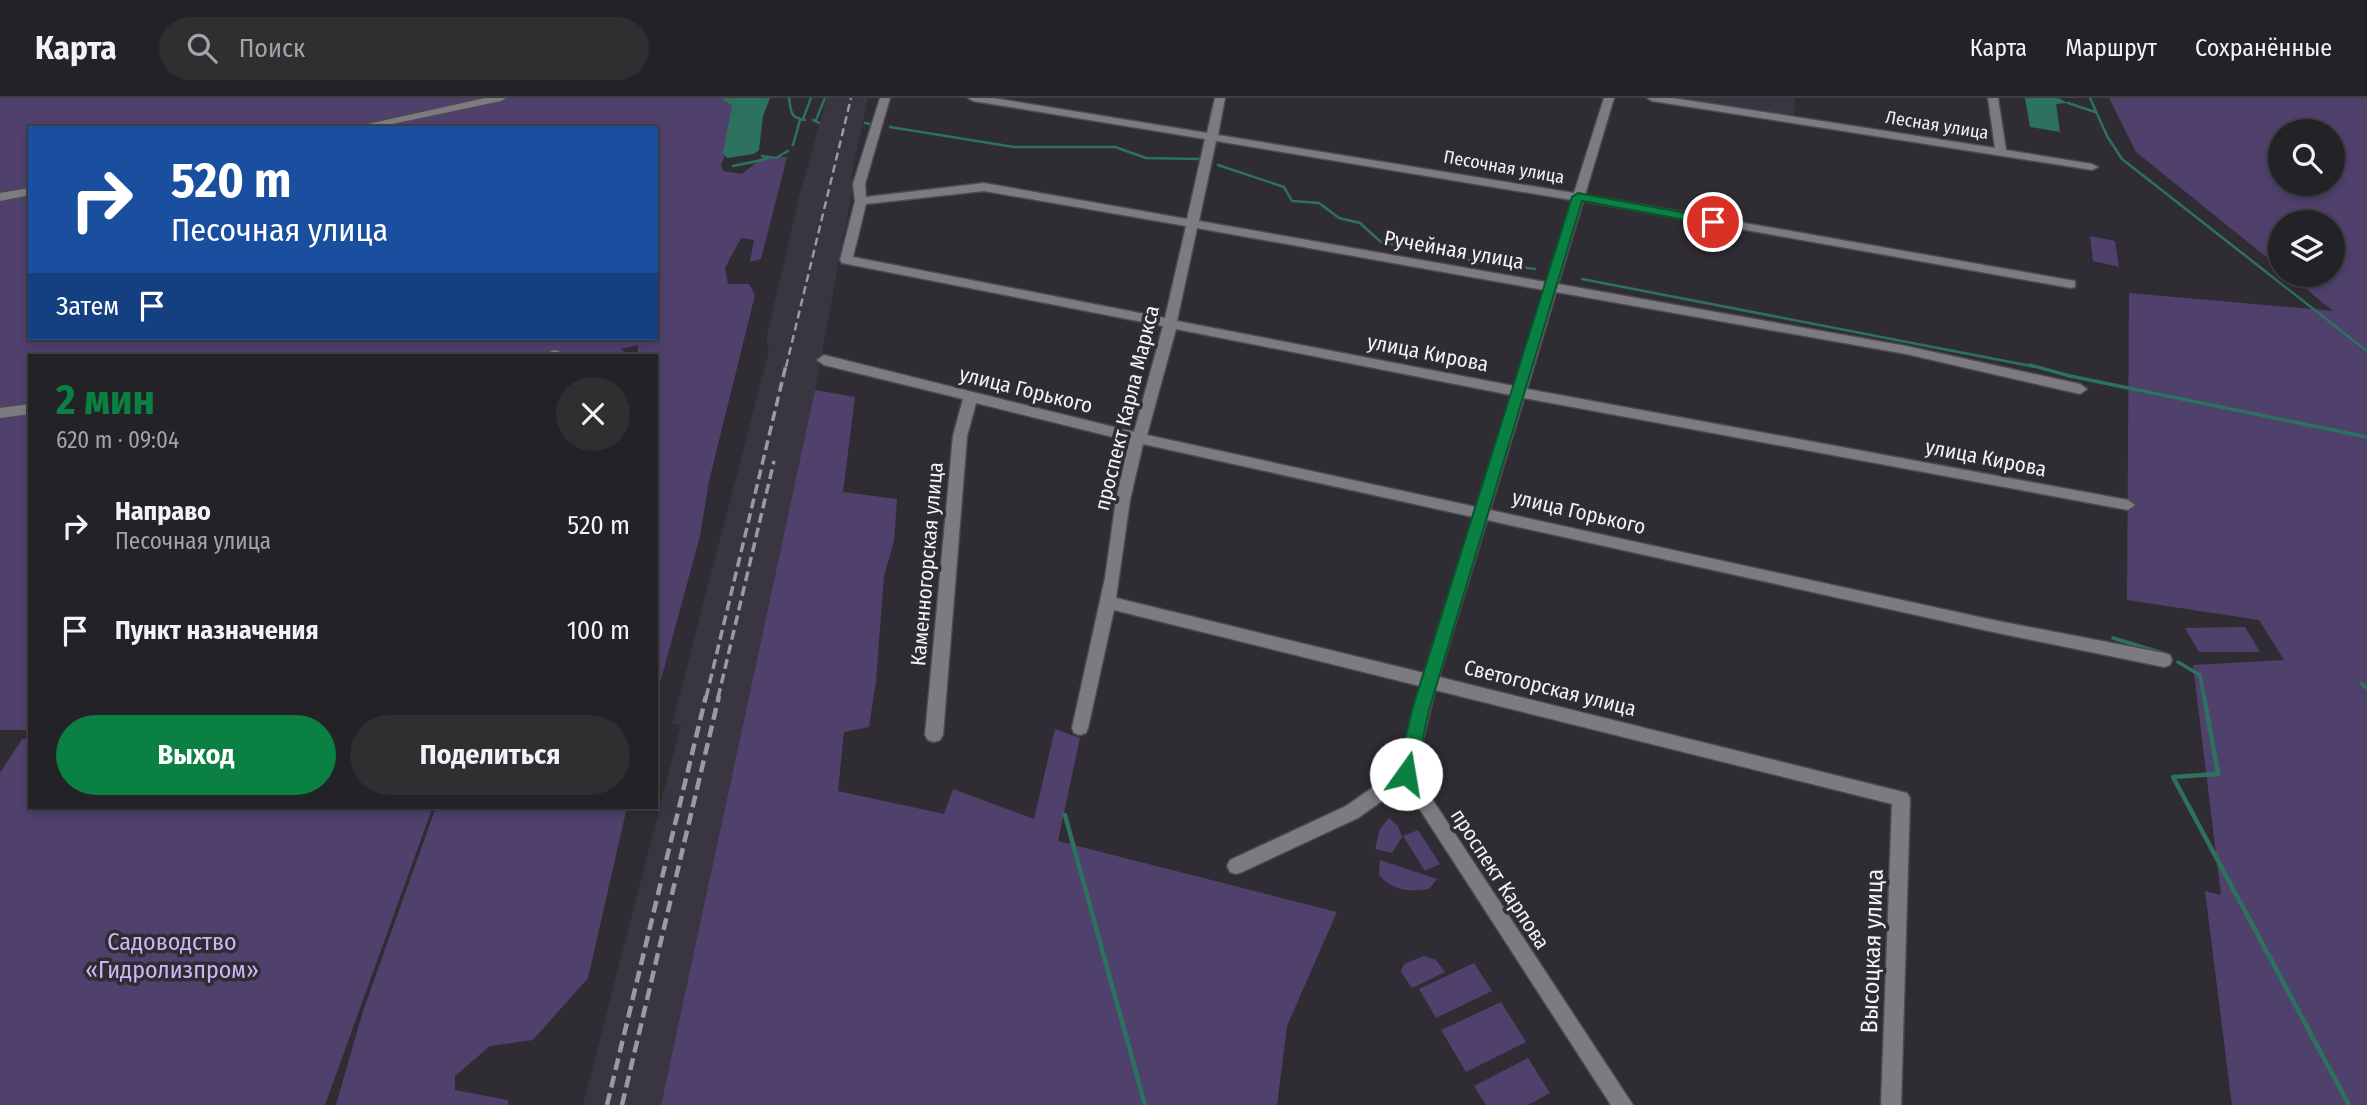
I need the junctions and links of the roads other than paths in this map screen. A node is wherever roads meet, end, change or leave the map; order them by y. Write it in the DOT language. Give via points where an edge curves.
graph roads {
  1 [pos="501,98"];
  2 [pos="885,98"];
  3 [pos="973,98"];
  4 [pos="1220,98"];
  5 [pos="1609,98"];
  6 [pos="1652,98"];
  7 [pos="1993,98"];
  8 [pos="365,126"];
  9 [pos="1213,136"];
  10 [pos="2001,152"];
  11 [pos="2092,167"];
  12 [pos="28,191"];
  13 [pos="0,197"];
  14 [pos="1578,197"];
  15 [pos="861,201"];
  16 [pos="1191,224"];
  17 [pos="2071,284"];
  18 [pos="1551,286"];
  19 [pos="1170,325"];
  20 [pos="824,360"];
  21 [pos="2080,389"];
  22 [pos="1519,392"];
  23 [pos="970,398"];
  24 [pos="28,409"];
  25 [pos="0,413"];
  26 [pos="1137,439"];
  27 [pos="2128,506"];
  28 [pos="1482,512"];
  29 [pos="1107,602"];
  30 [pos="2164,660"];
  31 [pos="1430,681"];
  32 [pos="1080,728"];
  33 [pos="934,734"];
  34 [pos="1406,774"];
  35 [pos="1901,798"];
  36 [pos="1237,866"];
  37 [pos="1623,1105"];
  38 [pos="1891,1105"];
  1 -- 8 [label="street"];
  2 -- 15 [label="street" via="859,184"];
  3 -- 9 [label="street, Песочная улица"];
  4 -- 9 [label="street, проспект Карла Маркса"];
  5 -- 14 [label="street"];
  6 -- 10 [label="street, Лесная улица"];
  7 -- 10 [label="street"];
  9 -- 14 [label="street, Песочная улица"];
  9 -- 16 [label="street, проспект Карла Маркса"];
  10 -- 11 [label="street, Лесная улица"];
  12 -- 13 [label="street"];
  14 -- 17 [label="street, Песочная улица"];
  14 -- 18 [label="street"];
  15 -- 16 [label="street, Ручейная улица" via="984,187"];
  15 -- 19 [label="street, улица Кирова" via="846,260"];
  16 -- 18 [label="street, Ручейная улица"];
  16 -- 19 [label="street, проспект Карла Маркса"];
  18 -- 21 [label="street, Ручейная улица" via="1906,350"];
  18 -- 22 [label="street"];
  19 -- 22 [label="street, улица Кирова"];
  19 -- 26 [label="street, проспект Карла Маркса"];
  20 -- 23 [label="street, улица Горького"];
  22 -- 27 [label="street, улица Кирова"];
  22 -- 28 [label="street"];
  23 -- 26 [label="street, улица Горького"];
  23 -- 33 [label="street, Каменногорская улица" via="960,436"];
  24 -- 25 [label="street"];
  26 -- 28 [label="street, улица Горького"];
  26 -- 29 [label="street, проспект Карла Маркса"];
  28 -- 30 [label="street, улица Горького"];
  28 -- 31 [label="street"];
  29 -- 31 [label="street, Светогорская улица"];
  29 -- 32 [label="street, проспект Карла Маркса"];
  31 -- 34 [label="street"];
  31 -- 35 [label="street, Светогорская улица"];
  34 -- 36 [label="street" via="1352,812"];
  34 -- 37 [label="street, проспект Карпова"];
  35 -- 38 [label="street, Высоцкая улица"];
}
